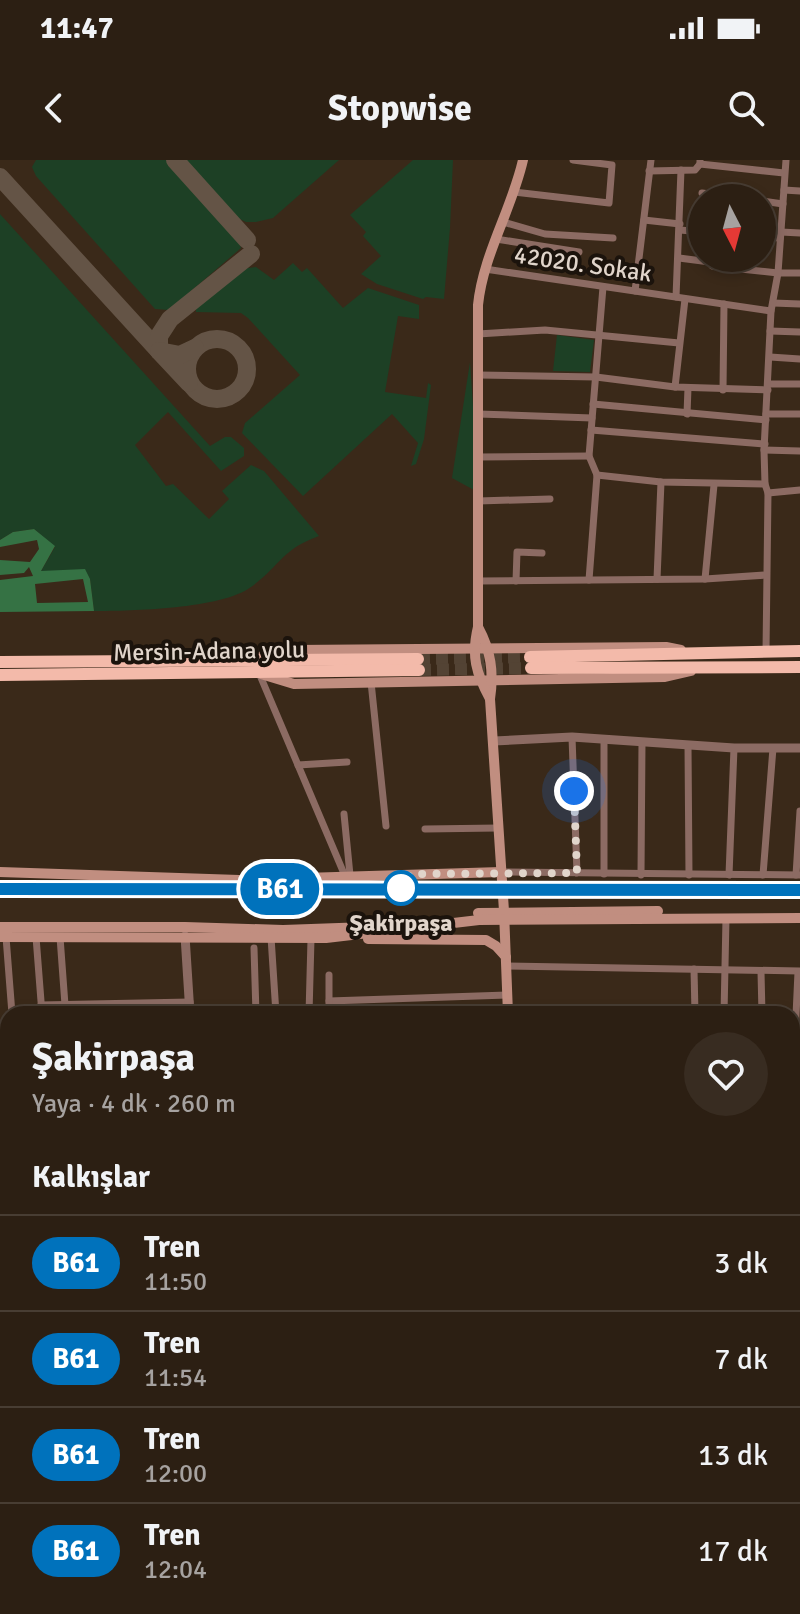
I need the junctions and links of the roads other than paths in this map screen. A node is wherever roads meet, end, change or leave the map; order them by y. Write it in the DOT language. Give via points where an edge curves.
graph roads {
  1 [pos="523,160"];
  2 [pos="573,160"];
  3 [pos="651,160"];
  4 [pos="750,160"];
  5 [pos="786,160"];
  6 [pos="700,162"];
  7 [pos="719,163"];
  8 [pos="750,169"];
  9 [pos="681,170"];
  10 [pos="649,171"];
  11 [pos="784,173"];
  12 [pos="784,190"];
  13 [pos="800,191"];
  14 [pos="514,192"];
  15 [pos="776,203"];
  16 [pos="783,204"];
  17 [pos="644,220"];
  18 [pos="503,222"];
  19 [pos="680,227"];
  20 [pos="688,229"];
  21 [pos="800,233"];
  22 [pos="781,235"];
  23 [pos="776,236"];
  24 [pos="613,238"];
  25 [pos="496,239"];
  26 [pos="579,252"];
  27 [pos="679,258"];
  28 [pos="485,269"];
  29 [pos="778,273"];
  30 [pos="800,273"];
  31 [pos="603,287"];
  32 [pos="635,291"];
  33 [pos="676,297"];
  34 [pos="685,299"];
  35 [pos="724,304"];
  36 [pos="800,304"];
  37 [pos="772,307"];
  38 [pos="770,331"];
  39 [pos="800,332"];
  40 [pos="478,334"];
  41 [pos="599,336"];
  42 [pos="679,343"];
  43 [pos="770,357"];
  44 [pos="800,359"];
  45 [pos="479,375"];
  46 [pos="596,377"];
  47 [pos="800,384"];
  48 [pos="675,387"];
  49 [pos="768,387"];
  50 [pos="688,388"];
  51 [pos="723,390"];
  52 [pos="593,404"];
  53 [pos="478,414"];
  54 [pos="687,414"];
  55 [pos="800,414"];
  56 [pos="766,417"];
  57 [pos="592,418"];
  58 [pos="591,430"];
  59 [pos="765,447"];
  60 [pos="800,451"];
  61 [pos="589,456"];
  62 [pos="478,457"];
  63 [pos="597,475"];
  64 [pos="661,482"];
  65 [pos="714,485"];
  66 [pos="766,488"];
  67 [pos="800,490"];
  68 [pos="550,499"];
  69 [pos="478,501"];
  70 [pos="542,553"];
  71 [pos="766,575"];
  72 [pos="657,579"];
  73 [pos="705,579"];
  74 [pos="589,580"];
  75 [pos="478,581"];
  76 [pos="516,581"];
  77 [pos="478,627"];
  78 [pos="473,648"];
  79 [pos="489,648"];
  80 [pos="766,651"];
  81 [pos="800,651"];
  82 [pos="698,654"];
  83 [pos="231,661"];
  84 [pos="0,662"];
  85 [pos="705,667"];
  86 [pos="800,667"];
  87 [pos="259,673"];
  88 [pos="0,675"];
  89 [pos="493,679"];
  90 [pos="480,680"];
  91 [pos="371,682"];
  92 [pos="490,699"];
  93 [pos="572,737"];
  94 [pos="604,739"];
  95 [pos="494,741"];
  96 [pos="642,742"];
  97 [pos="688,745"];
  98 [pos="734,748"];
  99 [pos="773,748"];
  100 [pos="800,748"];
  101 [pos="347,762"];
  102 [pos="298,765"];
  103 [pos="800,811"];
  104 [pos="344,814"];
  105 [pos="386,826"];
  106 [pos="498,828"];
  107 [pos="425,829"];
  108 [pos="0,872"];
  109 [pos="501,872"];
  110 [pos="577,873"];
  111 [pos="604,874"];
  112 [pos="347,875"];
  113 [pos="641,875"];
  114 [pos="689,875"];
  115 [pos="729,875"];
  116 [pos="763,875"];
  117 [pos="798,875"];
  118 [pos="800,911"];
  119 [pos="504,915"];
  120 [pos="726,918"];
  121 [pos="800,918"];
  122 [pos="2,934"];
  123 [pos="185,936"];
  124 [pos="36,937"];
  125 [pos="60,937"];
  126 [pos="271,937"];
  127 [pos="326,938"];
  128 [pos="311,939"];
  129 [pos="254,948"];
  130 [pos="506,962"];
  131 [pos="694,969"];
  132 [pos="725,971"];
  133 [pos="761,972"];
  134 [pos="799,972"];
  135 [pos="329,975"];
  136 [pos="507,995"];
  137 [pos="329,1001"];
  138 [pos="190,1002"];
  139 [pos="65,1005"];
  140 [pos="11,1006"];
  141 [pos="42,1006"];
  142 [pos="60,1006"];
  143 [pos="190,1006"];
  144 [pos="256,1006"];
  145 [pos="275,1006"];
  146 [pos="309,1006"];
  147 [pos="329,1006"];
  148 [pos="508,1006"];
  149 [pos="695,1006"];
  150 [pos="724,1006"];
  151 [pos="762,1006"];
  152 [pos="797,1006"];
  1 -- 14 [label="main road"];
  2 -- 14 [label="street" via="612,165 609,203"];
  3 -- 10 [label="street"];
  4 -- 8 [label="street"];
  5 -- 11 [label="street"];
  6 -- 7 [label="street"];
  6 -- 9 [label="street" via="695,170"];
  7 -- 8 [label="street"];
  8 -- 11 [label="street"];
  9 -- 10 [label="street"];
  9 -- 19 [label="street"];
  10 -- 17 [label="street"];
  11 -- 12 [label="street"];
  12 -- 13 [label="street"];
  12 -- 16 [label="street"];
  14 -- 18 [label="main road"];
  15 -- 16 [label="street"];
  16 -- 22 [label="street"];
  17 -- 19 [label="street"];
  17 -- 32 [label="street"];
  18 -- 24 [label="street" via="545,234"];
  18 -- 25 [label="main road"];
  19 -- 20 [label="street"];
  19 -- 27 [label="street"];
  21 -- 22 [label="street"];
  22 -- 23 [label="street"];
  22 -- 29 [label="street"];
  25 -- 26 [label="street"];
  25 -- 28 [label="main road"];
  27 -- 29 [label="street"];
  27 -- 33 [label="street"];
  28 -- 31 [label="street, 42020. Sokak"];
  28 -- 40 [label="main road"];
  29 -- 30 [label="street"];
  29 -- 37 [label="street"];
  31 -- 32 [label="street, 42020. Sokak"];
  31 -- 41 [label="street"];
  32 -- 33 [label="street, 42020. Sokak"];
  33 -- 34 [label="street, 42020. Sokak"];
  34 -- 35 [label="street, 42020. Sokak"];
  34 -- 42 [label="street"];
  35 -- 37 [label="street, 42020. Sokak"];
  35 -- 51 [label="street"];
  36 -- 37 [label="street, 42020. Sokak"];
  37 -- 38 [label="street"];
  38 -- 39 [label="street"];
  38 -- 43 [label="street"];
  40 -- 41 [label="street" via="545,330"];
  40 -- 45 [label="main road"];
  41 -- 42 [label="street"];
  41 -- 46 [label="street"];
  42 -- 48 [label="street"];
  43 -- 44 [label="street"];
  43 -- 49 [label="street"];
  45 -- 46 [label="street"];
  45 -- 53 [label="main road"];
  46 -- 48 [label="street"];
  46 -- 52 [label="street"];
  47 -- 49 [label="street"];
  48 -- 50 [label="street"];
  49 -- 51 [label="street"];
  49 -- 56 [label="street"];
  50 -- 51 [label="street"];
  50 -- 54 [label="street"];
  52 -- 54 [label="street"];
  52 -- 57 [label="street"];
  53 -- 57 [label="street"];
  53 -- 62 [label="main road"];
  54 -- 56 [label="street"];
  55 -- 56 [label="street"];
  56 -- 59 [label="street"];
  57 -- 58 [label="street"];
  58 -- 59 [label="street"];
  58 -- 61 [label="street"];
  59 -- 60 [label="street"];
  59 -- 66 [label="street"];
  61 -- 62 [label="street"];
  61 -- 63 [label="street"];
  62 -- 69 [label="main road"];
  63 -- 64 [label="street"];
  63 -- 74 [label="street"];
  64 -- 65 [label="street"];
  64 -- 72 [label="street"];
  65 -- 66 [label="street"];
  65 -- 73 [label="street"];
  66 -- 67 [label="street"];
  66 -- 71 [label="street"];
  68 -- 69 [label="street"];
  69 -- 75 [label="main road"];
  70 -- 76 [label="street" via="517,552"];
  71 -- 73 [label="street"];
  71 -- 80 [label="street"];
  72 -- 73 [label="street"];
  72 -- 74 [label="street"];
  74 -- 76 [label="street"];
  75 -- 76 [label="street"];
  75 -- 77 [label="main road"];
  77 -- 78 [label="main road"];
  77 -- 79 [label="main road"];
  78 -- 79 [label="main road"];
  78 -- 83 [label="main road" via="294,650"];
  78 -- 90 [label="main road"];
  79 -- 82 [label="main road" via="666,647"];
  79 -- 89 [label="main road"];
  80 -- 81 [label="highway"];
  80 -- 82 [label="highway"];
  82 -- 85 [label="highway" via="530,663"];
  83 -- 84 [label="highway, Mersin-Adana yolu"];
  83 -- 87 [label="highway, Mersin-Adana yolu" via="419,665"];
  85 -- 86 [label="highway"];
  85 -- 89 [label="main road" via="665,677"];
  87 -- 88 [label="highway, Mersin-Adana yolu"];
  87 -- 91 [label="main road" via="294,684"];
  87 -- 102 [label="street"];
  89 -- 90 [label="main road"];
  89 -- 92 [label="main road"];
  90 -- 91 [label="main road"];
  90 -- 92 [label="main road"];
  91 -- 105 [label="street"];
  92 -- 95 [label="main road"];
  93 -- 94 [label="street"];
  93 -- 95 [label="street"];
  93 -- 110 [label="street"];
  94 -- 96 [label="street"];
  94 -- 111 [label="street"];
  95 -- 106 [label="main road"];
  96 -- 97 [label="street"];
  96 -- 113 [label="street"];
  97 -- 98 [label="street"];
  97 -- 114 [label="street"];
  98 -- 99 [label="street"];
  98 -- 115 [label="street"];
  99 -- 100 [label="street"];
  99 -- 116 [label="street"];
  101 -- 102 [label="street"];
  102 -- 112 [label="street"];
  103 -- 117 [label="street"];
  104 -- 112 [label="street"];
  106 -- 107 [label="street"];
  106 -- 109 [label="main road"];
  108 -- 112 [label="main road" via="239,880"];
  109 -- 110 [label="street"];
  109 -- 112 [label="main road"];
  109 -- 119 [label="main road"];
  110 -- 111 [label="street"];
  111 -- 113 [label="street"];
  113 -- 114 [label="street"];
  114 -- 115 [label="street"];
  115 -- 116 [label="street"];
  116 -- 117 [label="street"];
  118 -- 119 [label="main road"];
  119 -- 120 [label="main road"];
  119 -- 122 [label="main road" via="358,928"];
  119 -- 127 [label="main road"];
  119 -- 130 [label="main road"];
  120 -- 121 [label="main road"];
  120 -- 132 [label="street"];
  122 -- 124 [label="main road"];
  122 -- 140 [label="street"];
  123 -- 125 [label="main road"];
  123 -- 126 [label="main road"];
  123 -- 138 [label="street"];
  124 -- 125 [label="main road"];
  124 -- 141 [label="street"];
  125 -- 139 [label="street"];
  126 -- 128 [label="main road"];
  126 -- 145 [label="street"];
  127 -- 128 [label="main road"];
  127 -- 130 [label="main road" via="486,940"];
  128 -- 146 [label="street"];
  129 -- 144 [label="street"];
  130 -- 131 [label="street"];
  130 -- 136 [label="main road"];
  131 -- 132 [label="street"];
  131 -- 149 [label="street"];
  132 -- 133 [label="street"];
  132 -- 150 [label="street"];
  133 -- 134 [label="street"];
  133 -- 151 [label="street"];
  134 -- 152 [label="street"];
  135 -- 137 [label="street"];
  136 -- 137 [label="street"];
  136 -- 148 [label="main road"];
  137 -- 147 [label="street"];
  138 -- 139 [label="street"];
  138 -- 143 [label="street"];
  139 -- 142 [label="street"];
}
